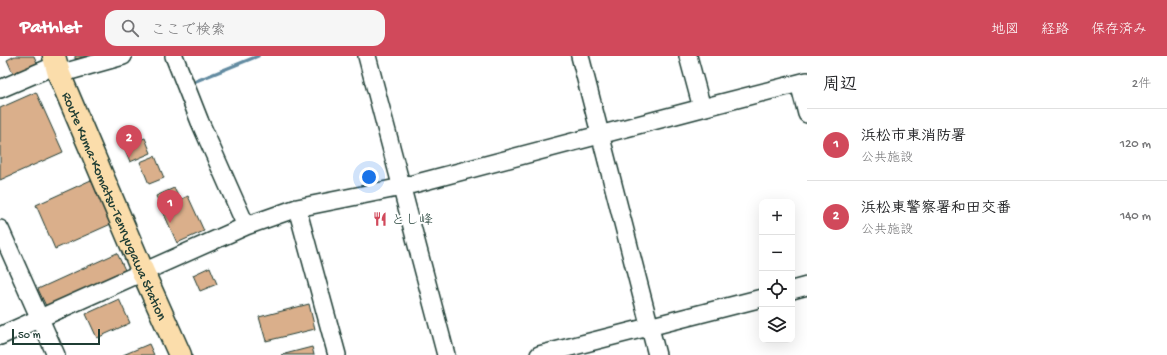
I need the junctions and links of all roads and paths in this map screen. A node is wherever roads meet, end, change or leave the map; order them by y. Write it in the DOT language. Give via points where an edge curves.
graph roads {
  1 [pos="123,56"];
  2 [pos="174,56"];
  3 [pos="367,56"];
  4 [pos="580,56"];
  5 [pos="688,56"];
  6 [pos="56,65"];
  7 [pos="803,82"];
  8 [pos="0,89"];
  9 [pos="702,108"];
  10 [pos="807,114"];
  11 [pos="600,135"];
  12 [pos="402,187"];
  13 [pos="298,208"];
  14 [pos="246,226"];
  15 [pos="0,229"];
  16 [pos="143,272"];
  17 [pos="807,286"];
  18 [pos="795,289"];
  19 [pos="759,299"];
  20 [pos="39,318"];
  21 [pos="648,327"];
  22 [pos="0,336"];
  23 [pos="56,355"];
  24 [pos="180,355"];
  25 [pos="337,355"];
  26 [pos="446,355"];
  27 [pos="539,355"];
  28 [pos="657,355"];
  1 -- 6 [label="street"];
  2 -- 14 [label="street"];
  3 -- 12 [label="street"];
  4 -- 11 [label="street"];
  5 -- 9 [label="street"];
  6 -- 8 [label="street"];
  6 -- 16 [label="main road, Route Kuma-Komatsu-Tenryugawa Station"];
  7 -- 9 [label="street"];
  7 -- 10 [label="street"];
  9 -- 11 [label="street"];
  11 -- 12 [label="street"];
  11 -- 21 [label="street"];
  12 -- 13 [label="street"];
  12 -- 26 [label="street"];
  13 -- 14 [label="street"];
  13 -- 25 [label="street"];
  14 -- 16 [label="street"];
  15 -- 20 [label="street"];
  16 -- 20 [label="street"];
  16 -- 24 [label="main road, Route Kuma-Komatsu-Tenryugawa Station"];
  17 -- 18 [label="street"];
  19 -- 21 [label="street"];
  20 -- 22 [label="street"];
  20 -- 23 [label="street"];
  21 -- 27 [label="street"];
  21 -- 28 [label="street"];
}
